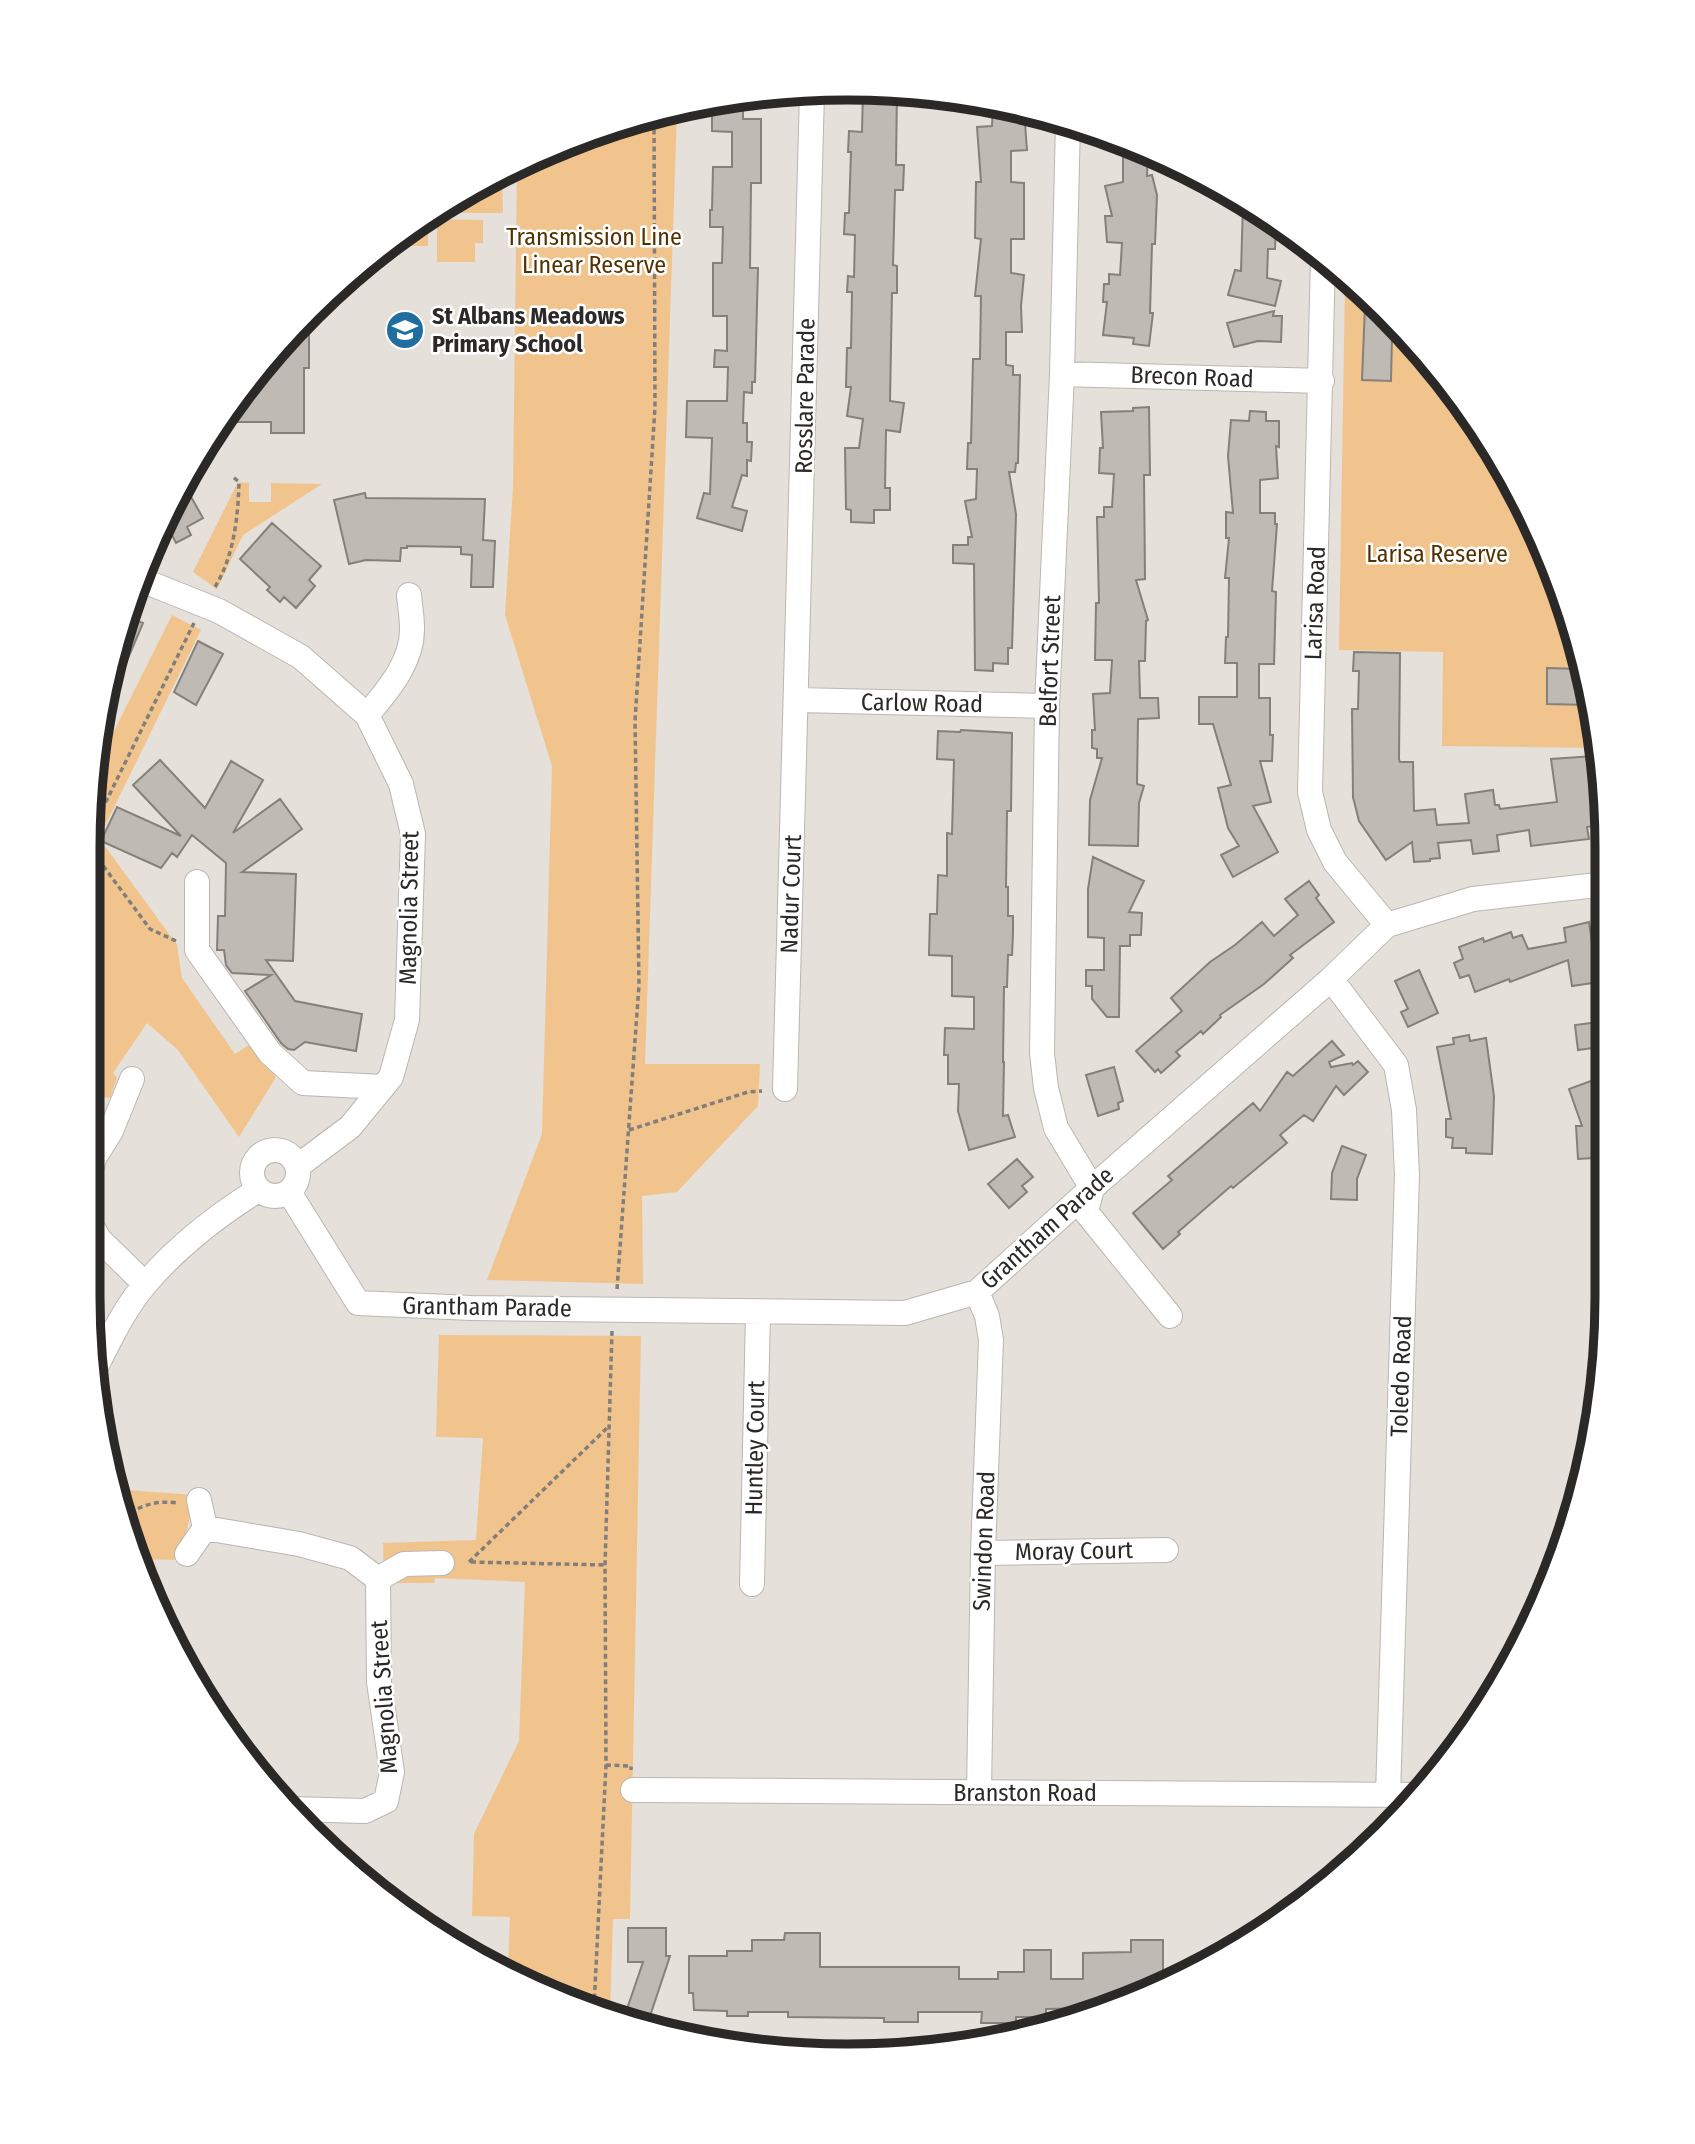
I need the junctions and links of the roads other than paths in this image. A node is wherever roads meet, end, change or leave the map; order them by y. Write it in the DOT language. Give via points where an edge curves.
graph roads {
  1 [pos="812,101"];
  2 [pos="1068,133"];
  3 [pos="1323,270"];
  4 [pos="1062,374"];
  5 [pos="1322,381"];
  6 [pos="148,583"];
  7 [pos="409,595"];
  8 [pos="797,700"];
  9 [pos="1047,706"];
  10 [pos="367,715"];
  11 [pos="197,882"];
  12 [pos="1595,885"];
  13 [pos="1387,925"];
  14 [pos="1331,979"];
  15 [pos="132,1079"];
  16 [pos="383,1087"];
  17 [pos="785,1089"];
  18 [pos="100,1149"];
  19 [pos="298,1166"];
  20 [pos="1092,1188"];
  21 [pos="258,1190"];
  22 [pos="289,1192"];
  23 [pos="100,1240"];
  24 [pos="145,1284"];
  25 [pos="977,1292"];
  26 [pos="758,1313"];
  27 [pos="1170,1315"];
  28 [pos="102,1355"];
  29 [pos="190,1502"];
  30 [pos="205,1528"];
  31 [pos="1166,1550"];
  32 [pos="983,1553"];
  33 [pos="187,1554"];
  34 [pos="442,1563"];
  35 [pos="377,1579"];
  36 [pos="752,1584"];
  37 [pos="633,1790"];
  38 [pos="979,1793"];
  39 [pos="1388,1795"];
  40 [pos="1405,1795"];
  41 [pos="304,1809"];
  1 -- 8 [label="street, Rosslare Parade"];
  2 -- 4 [label="street, Belfort Street"];
  3 -- 5 [label="street, Larisa Road"];
  4 -- 5 [label="street, Brecon Road"];
  4 -- 9 [label="street, Belfort Street"];
  5 -- 13 [label="street, Larisa Road" via="1310,792 1319,830 1335,862"];
  6 -- 10 [label="street, Magnolia Street" via="219,611 301,657"];
  7 -- 10 [label="street" via="413,631 404,662 392,686"];
  8 -- 9 [label="street, Carlow Road"];
  8 -- 17 [label="street, Nadur Court"];
  9 -- 20 [label="street, Belfort Street" via="1042,1053 1056,1128"];
  10 -- 16 [label="street, Magnolia Street" via="401,784 413,834 407,1020 391,1077"];
  11 -- 16 [label="street" via="197,950 270,1053 303,1083"];
  12 -- 13 [label="street, Grantham Parade" via="1473,899"];
  13 -- 14 [label="street, Grantham Parade"];
  14 -- 20 [label="street, Grantham Parade"];
  14 -- 39 [label="street, Toledo Road" via="1396,1065 1404,1110 1407,1175"];
  15 -- 18 [label="street"];
  16 -- 19 [label="street, Magnolia Street" via="350,1126"];
  19 -- 21 [label="street" via="292,1156 277,1149 261,1153 252,1167"];
  19 -- 22 [label="street"];
  20 -- 25 [label="street, Grantham Parade"];
  20 -- 27 [label="street" via="1086,1212"];
  21 -- 22 [label="street" via="273,1196"];
  21 -- 24 [label="street" via="177,1251"];
  22 -- 26 [label="street, Grantham Parade" via="358,1303"];
  23 -- 24 [label="street"];
  24 -- 28 [label="street"];
  25 -- 26 [label="street, Grantham Parade" via="905,1313"];
  25 -- 32 [label="street, Swindon Road" via="991,1340"];
  26 -- 36 [label="street, Huntley Court"];
  29 -- 30 [label="street"];
  30 -- 33 [label="street"];
  30 -- 35 [label="street" via="351,1558"];
  31 -- 32 [label="street, Moray Court"];
  32 -- 38 [label="street, Swindon Road"];
  34 -- 35 [label="street" via="404,1564"];
  35 -- 41 [label="street, Magnolia Street" via="379,1682 392,1772 386,1801 365,1811"];
  37 -- 38 [label="street, Branston Road"];
  38 -- 39 [label="street, Branston Road"];
  39 -- 40 [label="street, Branston Road"];
}
